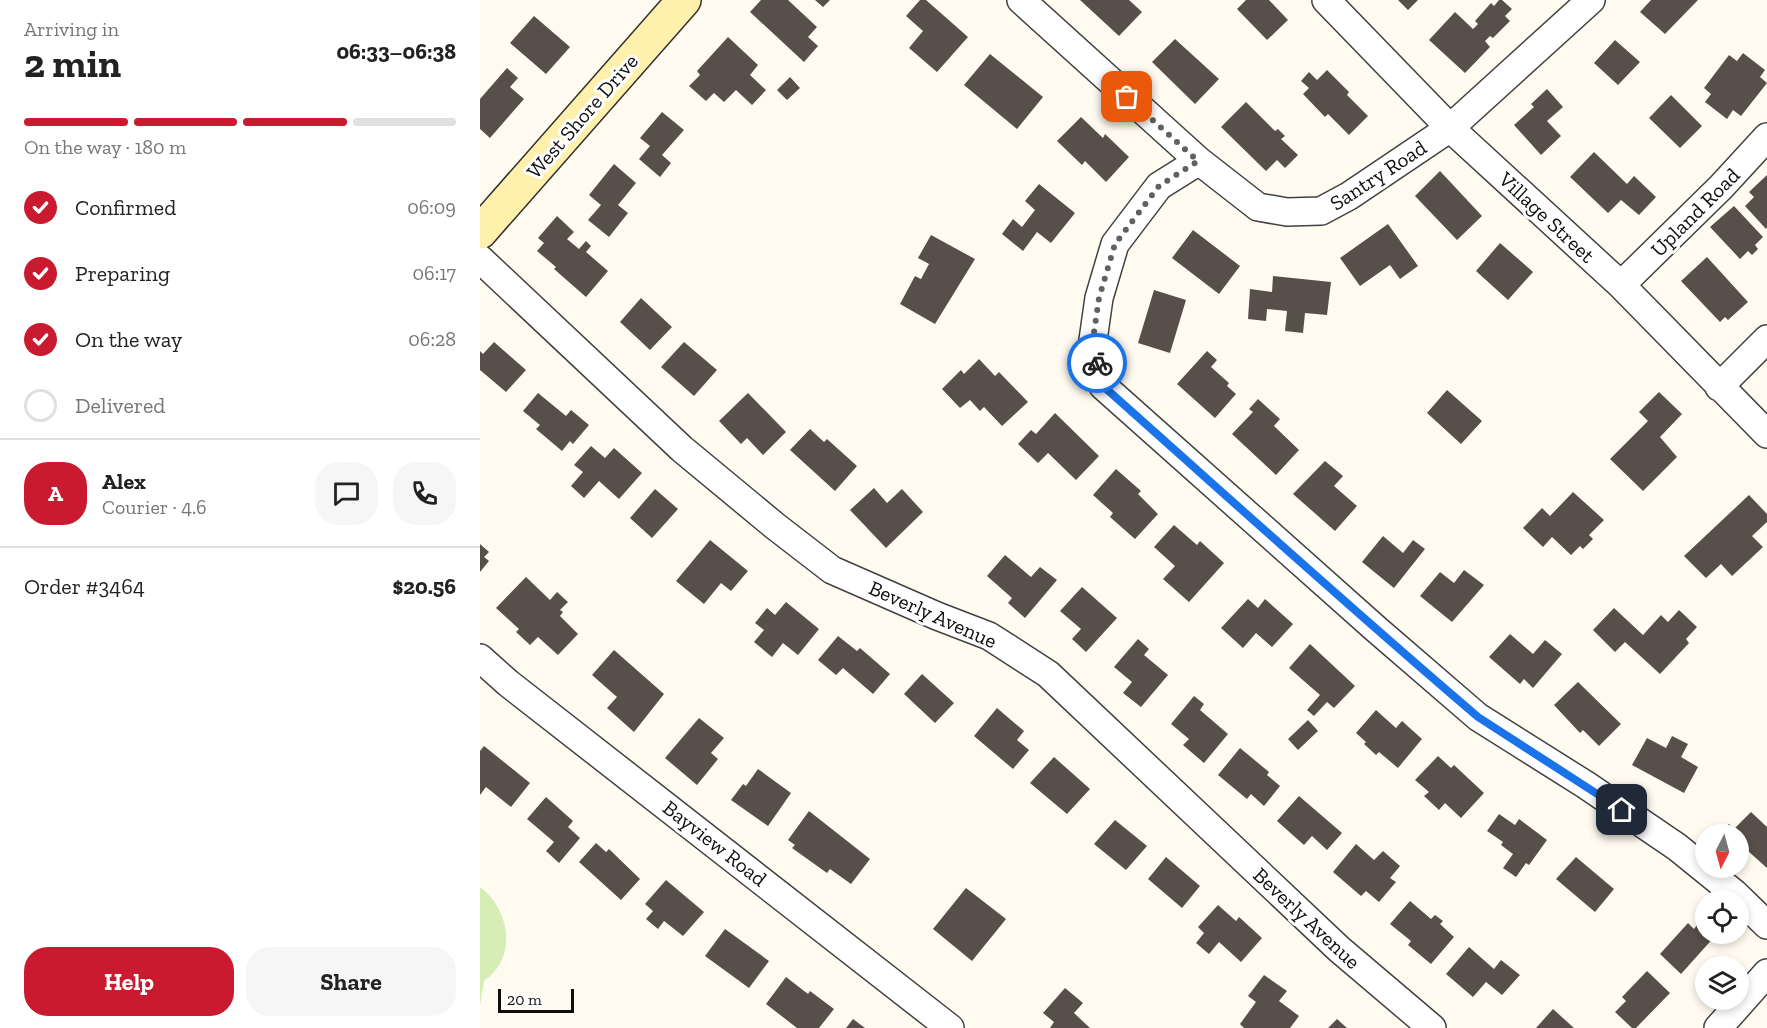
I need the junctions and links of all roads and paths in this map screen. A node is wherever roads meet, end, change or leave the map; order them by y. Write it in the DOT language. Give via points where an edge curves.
graph roads {
  1 [pos="684,0"];
  2 [pos="1021,0"];
  3 [pos="1326,0"];
  4 [pos="1591,0"];
  5 [pos="1450,128"];
  6 [pos="1767,137"];
  7 [pos="1198,161"];
  8 [pos="480,232"];
  9 [pos="480,258"];
  10 [pos="1622,285"];
  11 [pos="1767,339"];
  12 [pos="1719,387"];
  13 [pos="1767,434"];
  14 [pos="480,658"];
  15 [pos="1767,925"];
  16 [pos="1767,973"];
  17 [pos="950,1028"];
  18 [pos="1432,1028"];
  19 [pos="1718,1028"];
  1 -- 8 [label="main road, West Shore Drive"];
  2 -- 7 [label="street, Santry Road"];
  3 -- 5 [label="street, Village Street"];
  4 -- 5 [label="street, Santry Road"];
  5 -- 7 [label="street, Santry Road" via="1321,211 1287,212 1258,207"];
  5 -- 10 [label="street, Village Street"];
  6 -- 10 [label="street, Upland Road"];
  7 -- 15 [label="street" via="1159,186 1115,244 1099,298 1092,346 1103,386 1478,717 1677,847"];
  9 -- 18 [label="street, Beverly Avenue" via="682,449 832,570 989,636 1048,674 1339,949"];
  10 -- 12 [label="street, Village Street"];
  11 -- 12 [label="street"];
  12 -- 13 [label="street, Village Street"];
  14 -- 17 [label="street, Bayview Road"];
  16 -- 19 [label="street"];
}
